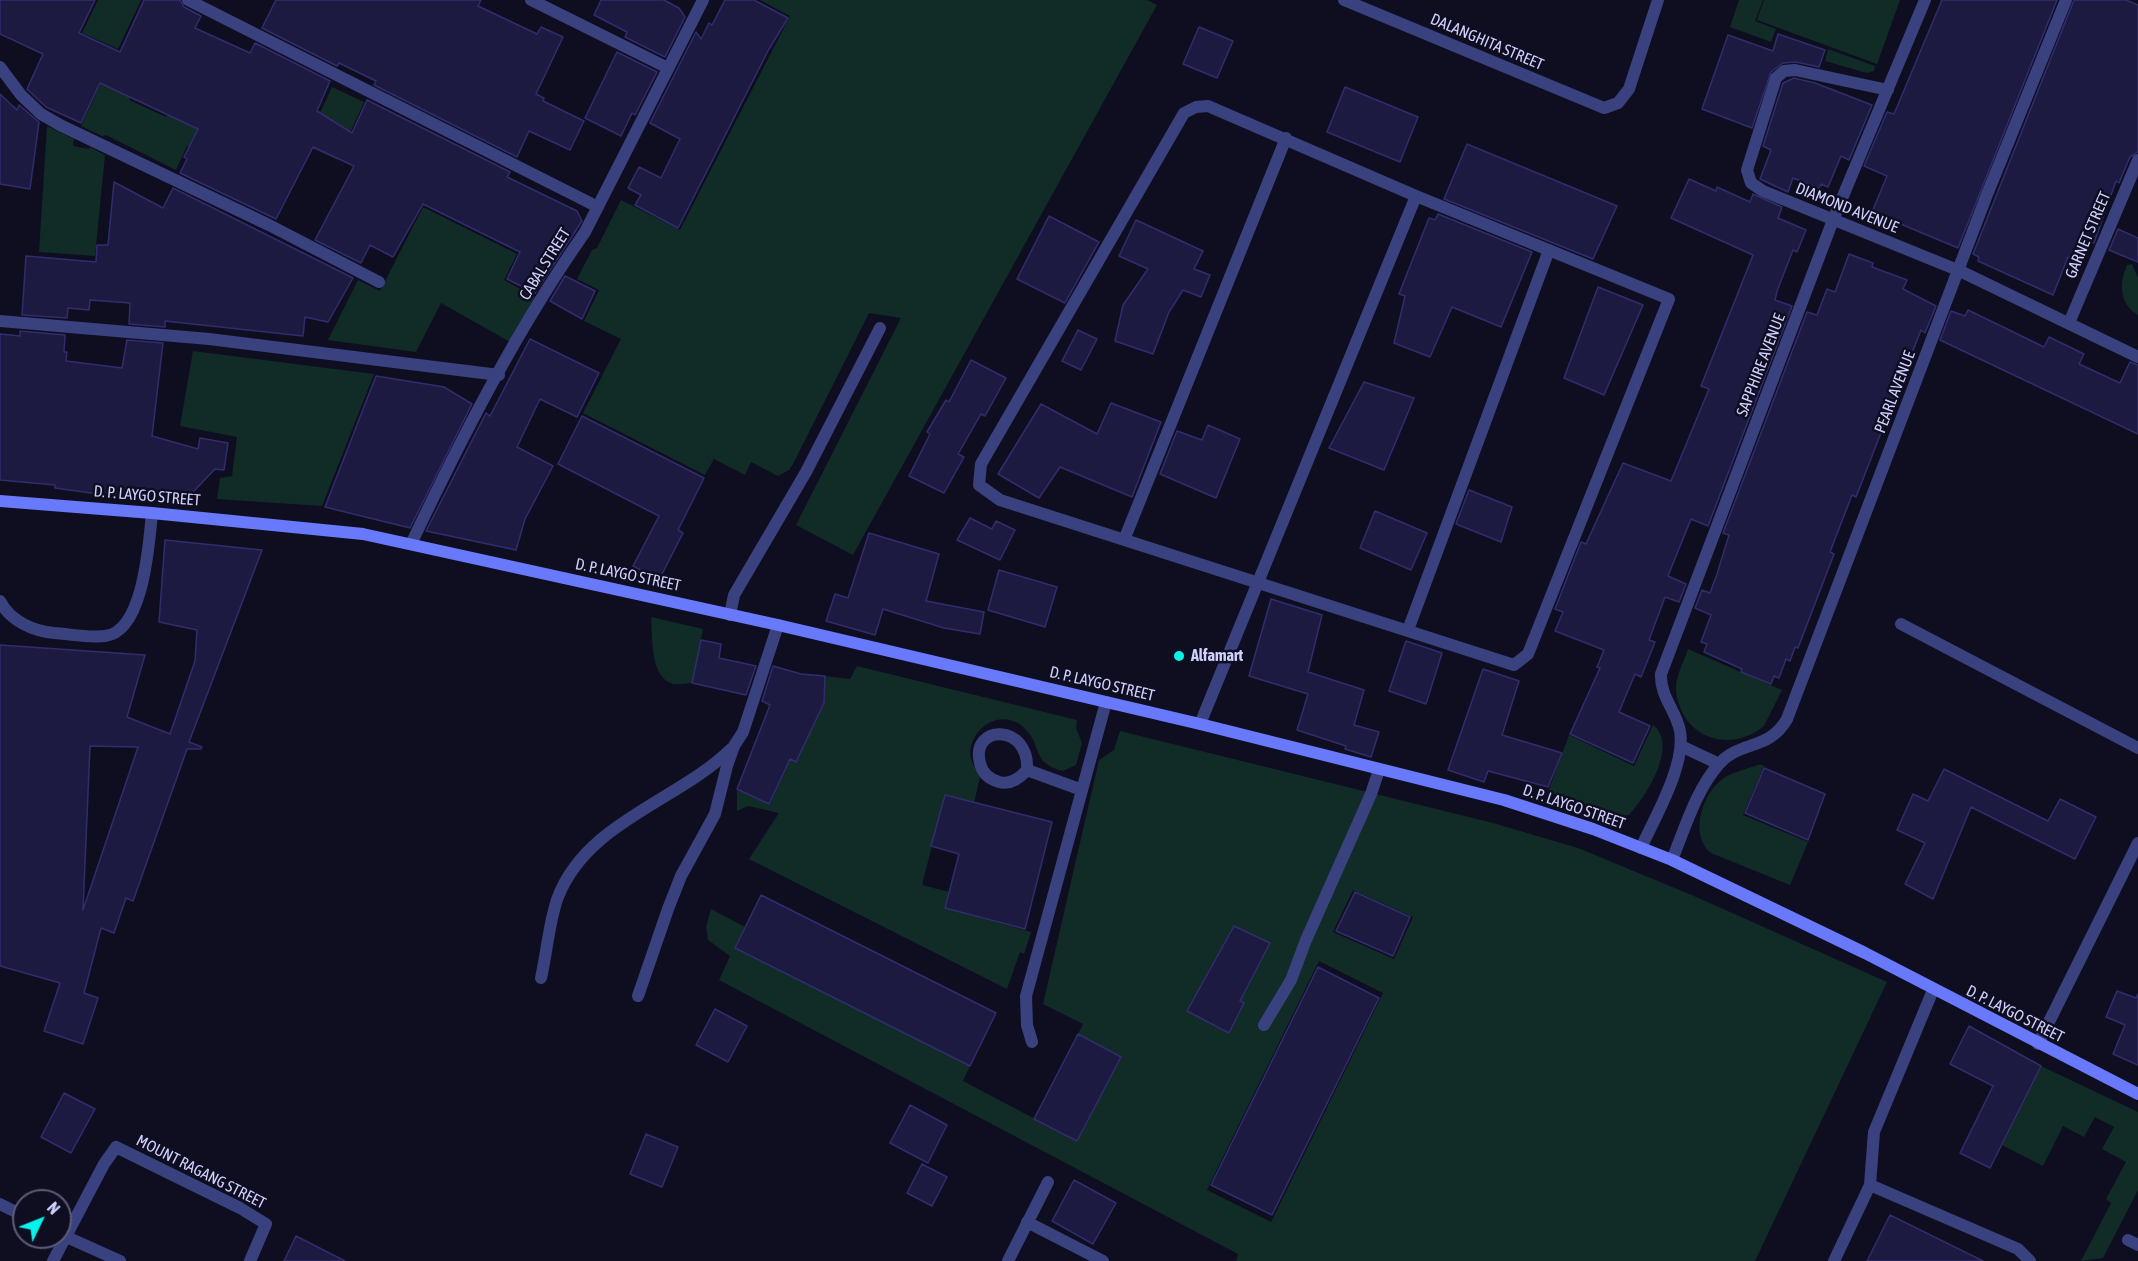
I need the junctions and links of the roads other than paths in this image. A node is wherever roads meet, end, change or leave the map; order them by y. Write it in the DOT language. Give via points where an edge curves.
graph roads {
  1 [pos="188,0"];
  2 [pos="531,0"];
  3 [pos="703,0"];
  4 [pos="1344,0"];
  5 [pos="1658,0"];
  6 [pos="1925,0"];
  7 [pos="2066,0"];
  8 [pos="0,68"];
  9 [pos="668,69"];
  10 [pos="1888,90"];
  11 [pos="1286,138"];
  12 [pos="2138,160"];
  13 [pos="1416,196"];
  14 [pos="598,207"];
  15 [pos="1833,220"];
  16 [pos="1549,250"];
  17 [pos="1960,271"];
  18 [pos="379,282"];
  19 [pos="0,321"];
  20 [pos="2069,323"];
  21 [pos="880,328"];
  22 [pos="2138,357"];
  23 [pos="499,375"];
  24 [pos="0,501"];
  25 [pos="152,513"];
  26 [pos="1125,540"];
  27 [pos="411,544"];
  28 [pos="1257,581"];
  29 [pos="0,601"];
  30 [pos="730,615"];
  31 [pos="1901,624"];
  32 [pos="778,625"];
  33 [pos="1408,630"];
  34 [pos="1106,702"];
  35 [pos="1200,724"];
  36 [pos="734,746"];
  37 [pos="1681,746"];
  38 [pos="2138,748"];
  39 [pos="1719,764"];
  40 [pos="1028,770"];
  41 [pos="1379,770"];
  42 [pos="1082,790"];
  43 [pos="2138,843"];
  44 [pos="1641,848"];
  45 [pos="1672,860"];
  46 [pos="541,978"];
  47 [pos="1933,990"];
  48 [pos="638,996"];
  49 [pos="1264,1025"];
  50 [pos="1032,1042"];
  51 [pos="2038,1044"];
  52 [pos="2138,1094"];
  53 [pos="1048,1182"];
  54 [pos="1870,1185"];
  55 [pos="72,1219"];
  56 [pos="1028,1222"];
  57 [pos="72,1239"];
  58 [pos="120,1261"];
  59 [pos="250,1261"];
  60 [pos="1008,1261"];
  61 [pos="1102,1261"];
  62 [pos="1834,1261"];
  63 [pos="2030,1261"];
  1 -- 14 [label="street"];
  2 -- 9 [label="street"];
  3 -- 9 [label="street, CABAL STREET"];
  4 -- 5 [label="street, DALANGHITA STREET" via="1604,108 1618,103 1629,89"];
  6 -- 10 [label="street, SAPPHIRE AVENUE"];
  7 -- 17 [label="street, PEARL AVENUE"];
  8 -- 18 [label="street" via="21,95 60,125"];
  9 -- 14 [label="street, CABAL STREET"];
  10 -- 15 [label="street, SAPPHIRE AVENUE"];
  10 -- 15 [label="street, DIAMOND AVENUE" via="1795,70 1784,71 1776,78 1748,176 1757,188"];
  11 -- 13 [label="street"];
  11 -- 26 [label="street"];
  11 -- 26 [label="street" via="1208,106 1184,113 981,464 979,485 1000,500"];
  12 -- 20 [label="street, GARNET STREET"];
  13 -- 16 [label="street"];
  13 -- 28 [label="street"];
  14 -- 23 [label="street, CABAL STREET"];
  15 -- 17 [label="street, DIAMOND AVENUE"];
  15 -- 37 [label="street, SAPPHIRE AVENUE" via="1661,674 1665,700 1680,728"];
  16 -- 33 [label="street"];
  16 -- 33 [label="street" via="1669,299 1528,654 1514,665"];
  17 -- 20 [label="street, DIAMOND AVENUE"];
  17 -- 39 [label="street, PEARL AVENUE" via="1787,719 1772,738 1734,753"];
  19 -- 23 [label="street" via="209,339"];
  20 -- 22 [label="street, DIAMOND AVENUE"];
  21 -- 30 [label="street" via="806,472 747,569 734,595"];
  23 -- 27 [label="street, CABAL STREET" via="456,451"];
  24 -- 25 [label="main road, D. P. LAYGO STREET"];
  25 -- 27 [label="main road, D. P. LAYGO STREET" via="335,530"];
  25 -- 29 [label="street" via="142,591 118,629 107,636 40,632 16,620"];
  26 -- 28 [label="street"];
  27 -- 30 [label="main road, D. P. LAYGO STREET"];
  28 -- 33 [label="street"];
  28 -- 35 [label="street"];
  30 -- 32 [label="main road, D. P. LAYGO STREET"];
  31 -- 38 [label="street"];
  32 -- 34 [label="main road, D. P. LAYGO STREET"];
  32 -- 36 [label="street" via="743,732"];
  34 -- 35 [label="main road, D. P. LAYGO STREET"];
  34 -- 42 [label="street"];
  35 -- 41 [label="main road, D. P. LAYGO STREET"];
  36 -- 46 [label="street" via="697,778 628,818 580,858 558,897"];
  36 -- 48 [label="street" via="715,814 681,876"];
  37 -- 39 [label="street"];
  37 -- 44 [label="street" via="1674,775"];
  39 -- 45 [label="street" via="1702,788"];
  40 -- 40 [label="street" via="1024,749 1016,739 1003,732 991,734 982,742 978,756 988,778 1012,782"];
  40 -- 42 [label="street"];
  41 -- 44 [label="main road, D. P. LAYGO STREET" via="1504,800"];
  41 -- 49 [label="street" via="1291,980"];
  42 -- 50 [label="street" via="1026,996"];
  43 -- 51 [label="street"];
  44 -- 45 [label="main road, D. P. LAYGO STREET"];
  45 -- 47 [label="main road, D. P. LAYGO STREET"];
  47 -- 51 [label="main road, D. P. LAYGO STREET"];
  47 -- 54 [label="street" via="1874,1132"];
  51 -- 52 [label="main road, D. P. LAYGO STREET"];
  53 -- 56 [label="street"];
  54 -- 62 [label="street"];
  54 -- 63 [label="street" via="2018,1249"];
  55 -- 59 [label="street, MOUNT RAGANG STREET" via="117,1147 266,1224"];
  56 -- 60 [label="street"];
  56 -- 61 [label="street"];
  57 -- 58 [label="street"];
}
